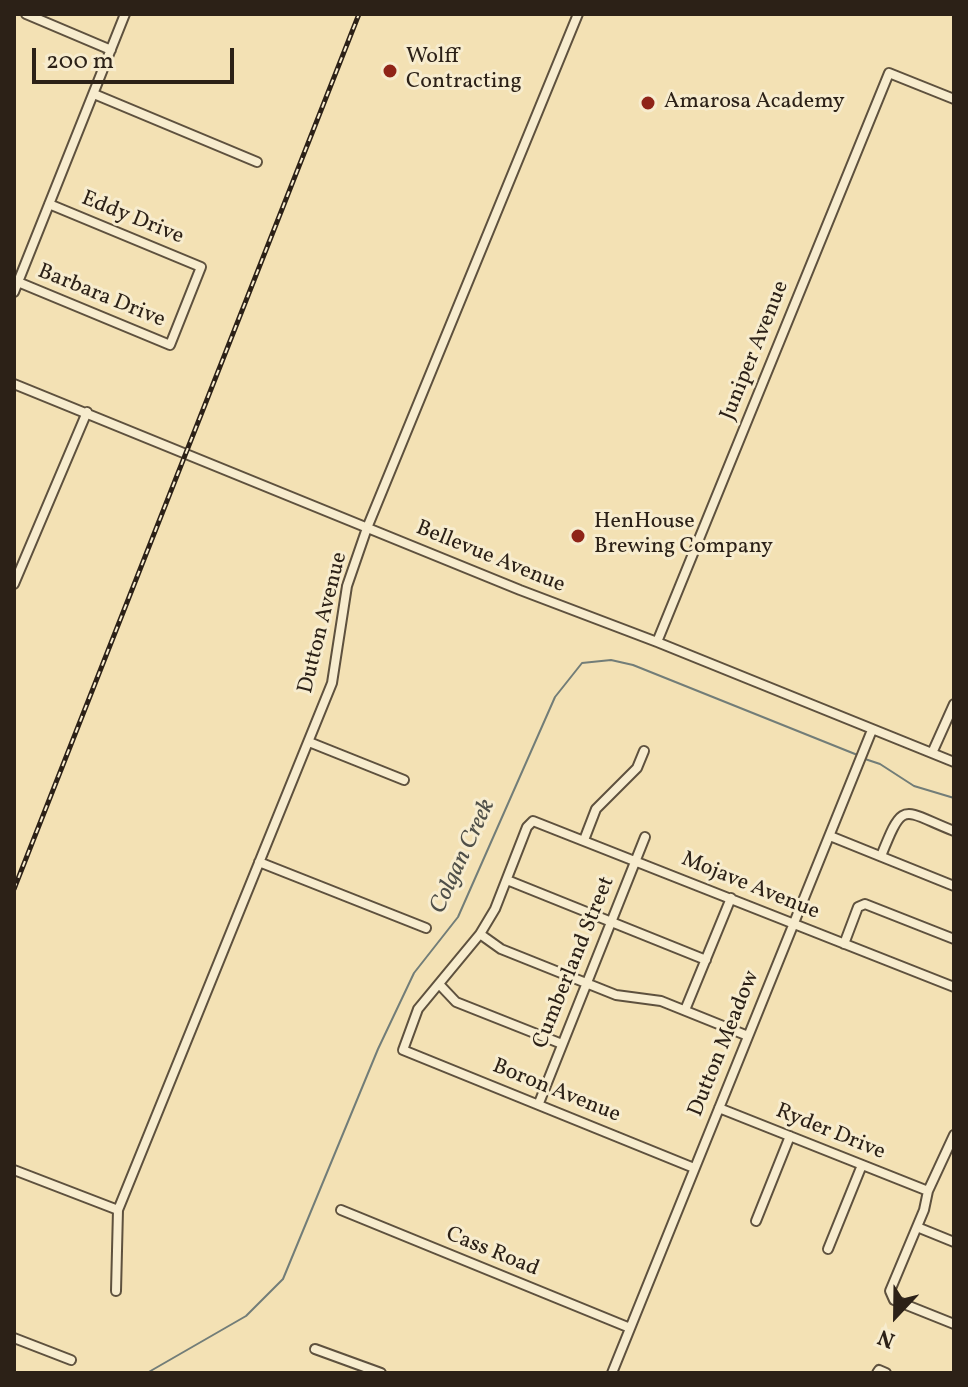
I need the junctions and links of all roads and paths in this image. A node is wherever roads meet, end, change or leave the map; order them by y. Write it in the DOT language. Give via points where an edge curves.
graph roads {
  1 [pos="26,14"];
  2 [pos="125,14"];
  3 [pos="578,14"];
  4 [pos="111,50"];
  5 [pos="94,94"];
  6 [pos="954,99"];
  7 [pos="257,162"];
  8 [pos="49,204"];
  9 [pos="18,282"];
  10 [pos="14,292"];
  11 [pos="170,345"];
  12 [pos="14,384"];
  13 [pos="87,412"];
  14 [pos="367,528"];
  15 [pos="14,584"];
  16 [pos="657,642"];
  17 [pos="954,704"];
  18 [pos="872,730"];
  19 [pos="309,742"];
  20 [pos="644,751"];
  21 [pos="932,753"];
  22 [pos="954,762"];
  23 [pos="404,780"];
  24 [pos="954,831"];
  25 [pos="830,836"];
  26 [pos="645,837"];
  27 [pos="584,840"];
  28 [pos="881,856"];
  29 [pos="635,861"];
  30 [pos="259,862"];
  31 [pos="507,880"];
  32 [pos="954,886"];
  33 [pos="731,898"];
  34 [pos="611,922"];
  35 [pos="793,923"];
  36 [pos="426,928"];
  37 [pos="480,934"];
  38 [pos="954,939"];
  39 [pos="844,944"];
  40 [pos="706,960"];
  41 [pos="586,983"];
  42 [pos="439,984"];
  43 [pos="954,987"];
  44 [pos="685,1010"];
  45 [pos="748,1036"];
  46 [pos="562,1044"];
  47 [pos="539,1103"];
  48 [pos="719,1108"];
  49 [pos="954,1135"];
  50 [pos="790,1136"];
  51 [pos="951,1149"];
  52 [pos="862,1165"];
  53 [pos="694,1168"];
  54 [pos="14,1170"];
  55 [pos="928,1191"];
  56 [pos="118,1210"];
  57 [pos="341,1210"];
  58 [pos="756,1221"];
  59 [pos="917,1227"];
  60 [pos="954,1242"];
  61 [pos="828,1249"];
  62 [pos="116,1291"];
  63 [pos="954,1324"];
  64 [pos="630,1328"];
  65 [pos="14,1338"];
  66 [pos="315,1349"];
  67 [pos="71,1360"];
  68 [pos="381,1373"];
  69 [pos="612,1373"];
  1 -- 4 [label="street"];
  2 -- 4 [label="street"];
  3 -- 14 [label="street, Dutton Avenue"];
  4 -- 5 [label="street"];
  5 -- 7 [label="street"];
  5 -- 8 [label="street"];
  6 -- 16 [label="street, Juniper Avenue" via="889,73"];
  8 -- 9 [label="street"];
  8 -- 11 [label="street, Eddy Drive" via="201,267"];
  9 -- 10 [label="street"];
  9 -- 11 [label="street, Barbara Drive"];
  12 -- 13 [label="street, Bellevue Avenue"];
  13 -- 14 [label="street, Bellevue Avenue"];
  13 -- 15 [label="street"];
  14 -- 16 [label="street, Bellevue Avenue"];
  14 -- 19 [label="street, Dutton Avenue" via="347,586 332,683"];
  16 -- 18 [label="street, Bellevue Avenue"];
  17 -- 21 [label="street"];
  18 -- 21 [label="street, Bellevue Avenue"];
  18 -- 25 [label="street, Dutton Meadow"];
  19 -- 23 [label="street"];
  19 -- 30 [label="street, Dutton Avenue"];
  20 -- 27 [label="street" via="637,768 596,809"];
  21 -- 22 [label="street, Bellevue Avenue"];
  24 -- 28 [label="street" via="902,814"];
  25 -- 28 [label="street"];
  25 -- 35 [label="street, Dutton Meadow"];
  26 -- 29 [label="street, Cumberland Street"];
  27 -- 29 [label="street, Mojave Avenue"];
  27 -- 31 [label="street, Mojave Avenue" via="533,821"];
  28 -- 32 [label="street"];
  29 -- 33 [label="street, Mojave Avenue"];
  29 -- 34 [label="street, Cumberland Street"];
  30 -- 36 [label="street"];
  30 -- 56 [label="street, Dutton Avenue"];
  31 -- 34 [label="street"];
  31 -- 37 [label="street"];
  33 -- 35 [label="street, Mojave Avenue"];
  33 -- 40 [label="street"];
  34 -- 40 [label="street"];
  34 -- 41 [label="street, Cumberland Street"];
  35 -- 39 [label="street, Mojave Avenue"];
  35 -- 45 [label="street, Dutton Meadow"];
  37 -- 41 [label="street" via="501,949"];
  37 -- 42 [label="street"];
  38 -- 39 [label="street" via="865,904 858,907"];
  39 -- 43 [label="street, Mojave Avenue"];
  40 -- 44 [label="street"];
  41 -- 44 [label="street"];
  41 -- 46 [label="street, Cumberland Street"];
  42 -- 46 [label="street" via="456,1002"];
  42 -- 47 [label="street, Boron Avenue" via="418,1009 403,1050"];
  44 -- 45 [label="street"];
  45 -- 48 [label="street, Dutton Meadow"];
  46 -- 47 [label="street, Cumberland Street"];
  47 -- 53 [label="street, Boron Avenue"];
  48 -- 50 [label="street, Ryder Drive"];
  48 -- 53 [label="street, Dutton Meadow"];
  49 -- 51 [label="street"];
  50 -- 52 [label="street, Ryder Drive"];
  50 -- 58 [label="street"];
  51 -- 55 [label="street"];
  52 -- 55 [label="street, Ryder Drive"];
  52 -- 61 [label="street"];
  53 -- 64 [label="street, Dutton Meadow"];
  54 -- 56 [label="street"];
  55 -- 59 [label="street"];
  56 -- 62 [label="street, Dutton Avenue"];
  57 -- 64 [label="street, Cass Road"];
  59 -- 60 [label="street"];
  59 -- 63 [label="street" via="890,1296"];
  64 -- 69 [label="street, Dutton Meadow"];
  65 -- 67 [label="street"];
  66 -- 68 [label="street"];
}
